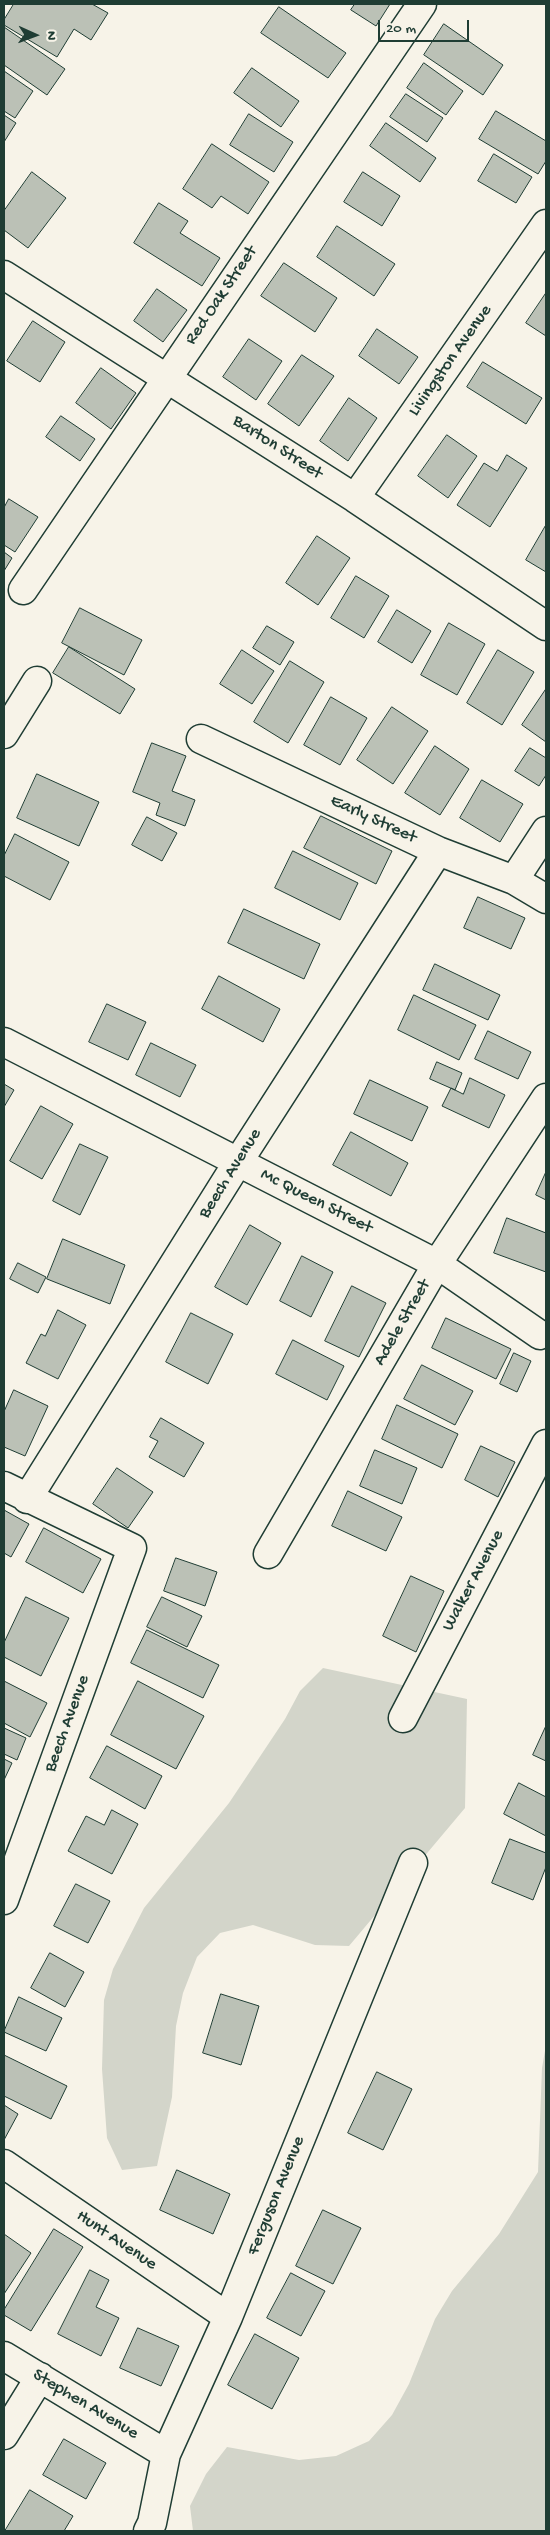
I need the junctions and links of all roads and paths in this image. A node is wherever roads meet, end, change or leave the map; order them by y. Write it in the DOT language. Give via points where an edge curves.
graph roads {
  1 [pos="422,4"];
  2 [pos="546,224"];
  3 [pos="4,275"];
  4 [pos="167,376"];
  5 [pos="355,498"];
  6 [pos="23,590"];
  7 [pos="546,626"];
  8 [pos="37,681"];
  9 [pos="4,734"];
  10 [pos="201,739"];
  11 [pos="546,831"];
  12 [pos="438,851"];
  13 [pos="514,880"];
  14 [pos="546,899"];
  15 [pos="4,1042"];
  16 [pos="546,1098"];
  17 [pos="238,1162"];
  18 [pos="437,1264"];
  19 [pos="540,1335"];
  20 [pos="546,1444"];
  21 [pos="15,1493"];
  22 [pos="268,1554"];
  23 [pos="403,1718"];
  24 [pos="413,1863"];
  25 [pos="4,1900"];
  26 [pos="4,2164"];
  27 [pos="228,2318"];
  28 [pos="4,2356"];
  29 [pos="40,2378"];
  30 [pos="4,2435"];
  31 [pos="166,2454"];
  32 [pos="148,2531"];
  1 -- 4 [label="street, Red Oak Street"];
  2 -- 5 [label="street, Livingston Avenue"];
  3 -- 4 [label="street, Barton Street"];
  4 -- 5 [label="street, Barton Street"];
  4 -- 6 [label="street, Red Oak Street"];
  5 -- 7 [label="street, Barton Street"];
  8 -- 9 [label="street"];
  10 -- 12 [label="street, Early Street"];
  11 -- 13 [label="street"];
  12 -- 13 [label="street, Early Street"];
  12 -- 17 [label="street, Beech Avenue"];
  13 -- 14 [label="street, Early Street"];
  15 -- 17 [label="street, Mc Queen Street"];
  16 -- 18 [label="street, Adele Street"];
  17 -- 18 [label="street, Mc Queen Street"];
  17 -- 21 [label="street, Beech Avenue"];
  18 -- 19 [label="street, Mc Queen Street"];
  18 -- 22 [label="street, Adele Street"];
  20 -- 23 [label="street, Walker Avenue"];
  21 -- 25 [label="street, Beech Avenue" via="132,1548"];
  24 -- 27 [label="street, Ferguson Avenue"];
  26 -- 27 [label="street, Hunt Avenue"];
  27 -- 31 [label="street, Ferguson Avenue"];
  28 -- 29 [label="street, Stephen Avenue"];
  29 -- 30 [label="street"];
  29 -- 31 [label="street, Stephen Avenue"];
  31 -- 32 [label="street, Ferguson Avenue"];
}
